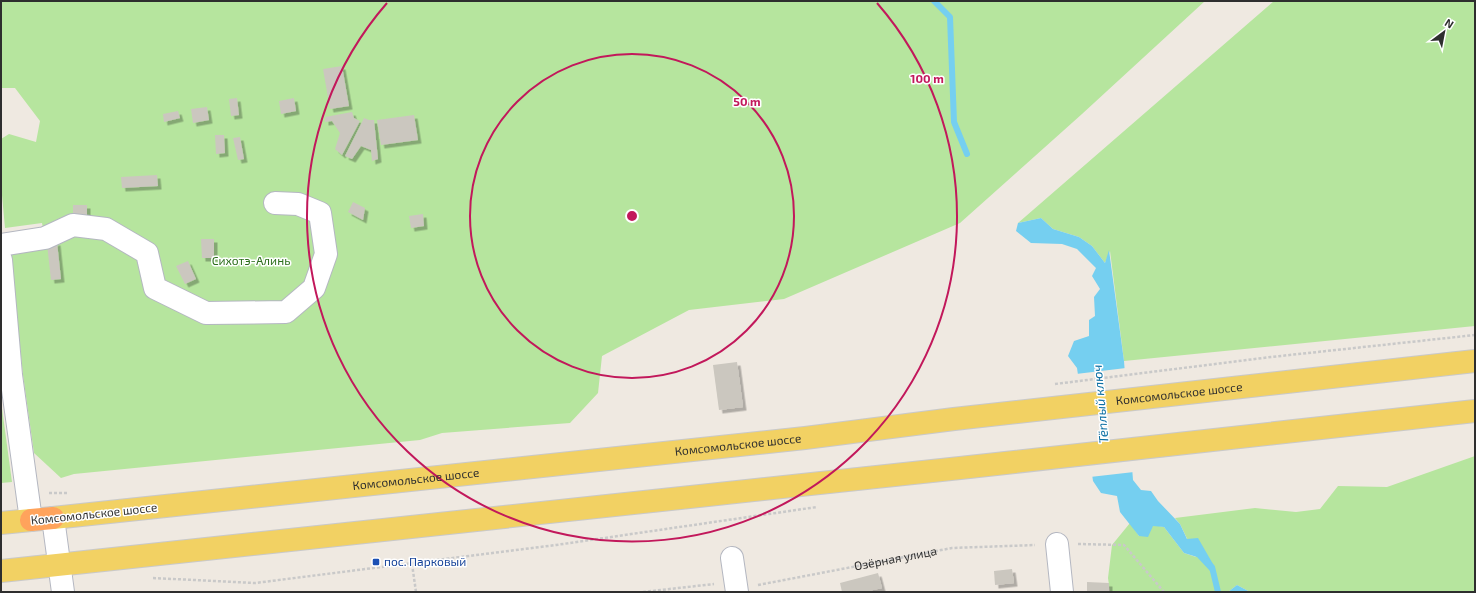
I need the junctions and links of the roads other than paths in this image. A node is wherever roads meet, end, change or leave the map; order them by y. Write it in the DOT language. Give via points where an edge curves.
graph roads {
  1 [pos="275,203"];
  2 [pos="1,245"];
  3 [pos="1,260"];
  4 [pos="1475,361"];
  5 [pos="6,376"];
  6 [pos="1475,411"];
  7 [pos="53,518"];
  8 [pos="31,520"];
  9 [pos="1,523"];
  10 [pos="1056,544"];
  11 [pos="732,558"];
  12 [pos="1,571"];
  13 [pos="61,579"];
  14 [pos="736,588"];
  15 [pos="1062,592"];
  1 -- 2 [label="street" via="298,204 320,213 326,254 314,288 286,312 206,313 155,288 147,253 106,229 72,225 45,238"];
  3 -- 5 [label="street"];
  4 -- 7 [label="main road, Комсомольское шоссе" via="797,439"];
  5 -- 8 [label="street"];
  6 -- 13 [label="main road" via="960,468"];
  7 -- 8 [label="highway, Комсомольское шоссе"];
  7 -- 13 [label="street"];
  8 -- 9 [label="main road, Комсомольское шоссе"];
  10 -- 15 [label="street"];
  11 -- 14 [label="street"];
  12 -- 13 [label="main road"];
}
